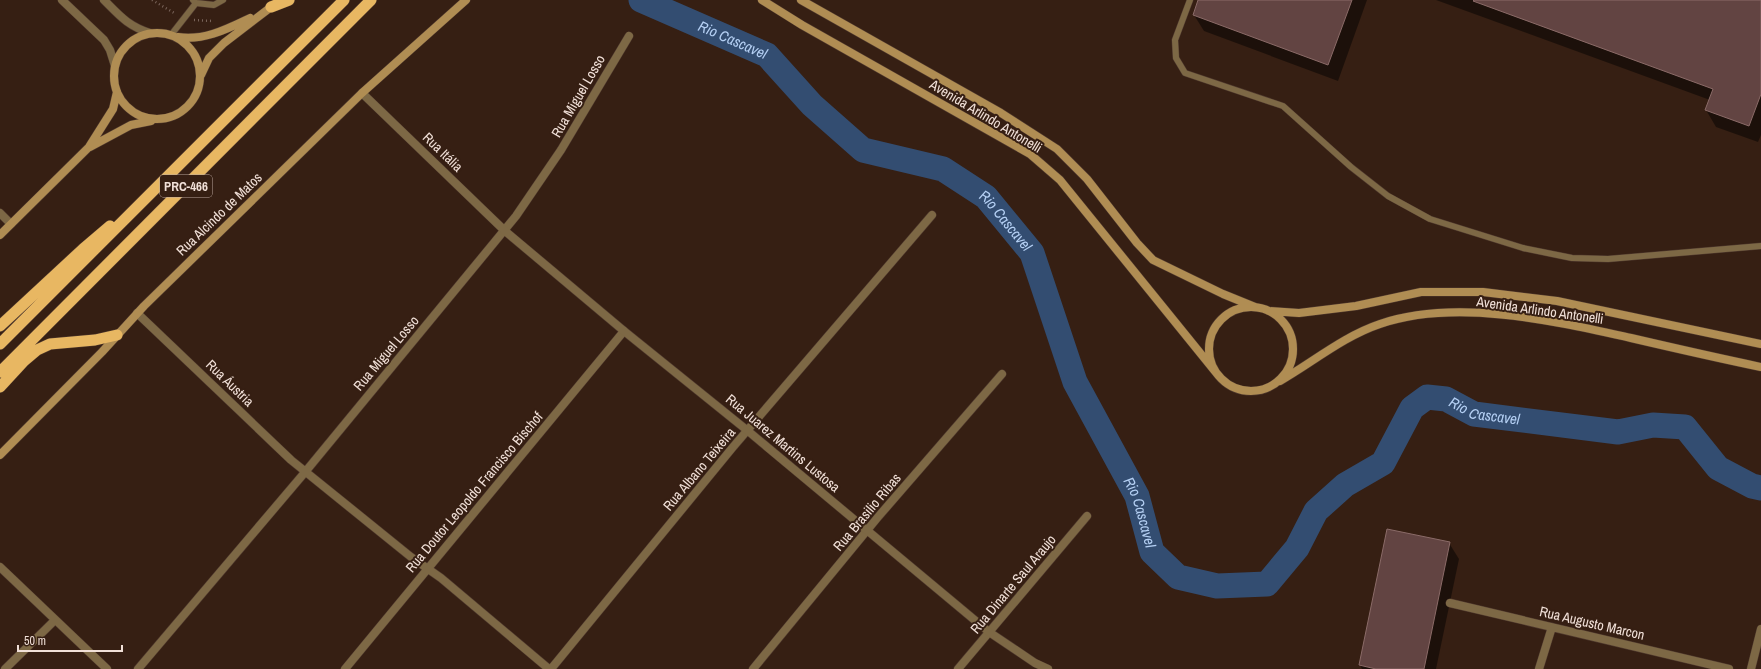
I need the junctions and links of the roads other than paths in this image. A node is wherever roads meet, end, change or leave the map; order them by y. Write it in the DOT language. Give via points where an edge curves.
graph roads {
  1 [pos="62,0"];
  2 [pos="104,0"];
  3 [pos="223,0"];
  4 [pos="281,0"];
  5 [pos="289,0"];
  6 [pos="344,0"];
  7 [pos="371,0"];
  8 [pos="466,0"];
  9 [pos="762,0"];
  10 [pos="801,0"];
  11 [pos="1190,0"];
  12 [pos="194,2"];
  13 [pos="272,4"];
  14 [pos="150,34"];
  15 [pos="173,36"];
  16 [pos="629,36"];
  17 [pos="115,66"];
  18 [pos="201,75"];
  19 [pos="117,92"];
  20 [pos="362,93"];
  21 [pos="158,120"];
  22 [pos="89,147"];
  23 [pos="164,182"];
  24 [pos="0,213"];
  25 [pos="932,215"];
  26 [pos="11,224"];
  27 [pos="505,231"];
  28 [pos="0,235"];
  29 [pos="1761,246"];
  30 [pos="1255,307"];
  31 [pos="1269,310"];
  32 [pos="137,313"];
  33 [pos="0,326"];
  34 [pos="624,331"];
  35 [pos="117,335"];
  36 [pos="0,344"];
  37 [pos="1761,344"];
  38 [pos="1761,367"];
  39 [pos="0,372"];
  40 [pos="1002,374"];
  41 [pos="1218,375"];
  42 [pos="1280,381"];
  43 [pos="0,387"];
  44 [pos="748,431"];
  45 [pos="0,456"];
  46 [pos="306,471"];
  47 [pos="1087,516"];
  48 [pos="868,531"];
  49 [pos="0,567"];
  50 [pos="427,568"];
  51 [pos="1450,603"];
  52 [pos="55,620"];
  53 [pos="1552,627"];
  54 [pos="1761,629"];
  55 [pos="989,632"];
  56 [pos="5,669"];
  57 [pos="107,669"];
  58 [pos="138,669"];
  59 [pos="345,669"];
  60 [pos="550,669"];
  61 [pos="753,669"];
  62 [pos="958,669"];
  63 [pos="1048,669"];
  64 [pos="1539,669"];
  65 [pos="1729,669"];
  66 [pos="1751,669"];
  1 -- 17 [label="street" via="104,40"];
  2 -- 14 [label="street" via="125,21"];
  3 -- 12 [label="lane" via="214,4"];
  4 -- 13 [label="main road"];
  5 -- 13 [label="highway"];
  6 -- 23 [label="highway, PRC-466"];
  7 -- 39 [label="highway, PRC-466"];
  8 -- 20 [label="main road, Rua Alcindo de Matos"];
  9 -- 41 [label="main road, Avenida Arlindo Antonelli" via="1030,154 1060,180"];
  10 -- 30 [label="main road, Avenida Arlindo Antonelli" via="1001,113 1057,149 1087,179 1153,260"];
  11 -- 29 [label="lane" via="1175,40 1176,58 1185,73 1283,106 1388,196 1430,218 1523,248 1572,258 1608,259"];
  12 -- 15 [label="lane"];
  13 -- 15 [label="main road" via="229,28 208,36 192,39"];
  13 -- 18 [label="main road" via="209,58"];
  14 -- 15 [label="main road"];
  14 -- 17 [label="main road" via="128,44"];
  15 -- 18 [label="main road" via="185,43 193,52"];
  16 -- 27 [label="street, Rua Miguel Losso" via="562,150"];
  17 -- 19 [label="main road"];
  18 -- 21 [label="main road" via="199,89 193,101 171,118"];
  19 -- 21 [label="main road" via="123,103 133,112 144,118"];
  19 -- 22 [label="main road" via="113,109"];
  20 -- 27 [label="street, Rua Itália"];
  20 -- 32 [label="main road, Rua Alcindo de Matos"];
  21 -- 22 [label="main road" via="131,125"];
  22 -- 26 [label="main road"];
  23 -- 33 [label="highway, PRC-466" via="83,249"];
  23 -- 36 [label="highway, PRC-466"];
  24 -- 26 [label="street"];
  25 -- 44 [label="street, Rua Albano Teixeira"];
  26 -- 28 [label="main road"];
  27 -- 34 [label="street, Rua Juarez Martins Lustosa"];
  27 -- 46 [label="street, Rua Miguel Losso"];
  30 -- 31 [label="main road, Avenida Arlindo Antonelli"];
  30 -- 41 [label="main road, Avenida Arlindo Antonelli" via="1241,308 1228,313 1211,335 1211,363"];
  31 -- 37 [label="main road, Avenida Arlindo Antonelli" via="1299,313 1349,307 1421,292 1483,292 1557,301"];
  31 -- 42 [label="main road, Avenida Arlindo Antonelli" via="1289,329 1294,343 1289,370"];
  32 -- 35 [label="main road, Rua Alcindo de Matos"];
  32 -- 46 [label="street, Rua Áustria" via="291,460"];
  34 -- 44 [label="street, Rua Juarez Martins Lustosa"];
  34 -- 50 [label="street, Rua Doutor Leopoldo Francisco Bischof"];
  35 -- 43 [label="highway" via="95,340 50,344 37,350 24,361"];
  35 -- 45 [label="main road, Rua Alcindo de Matos"];
  38 -- 42 [label="main road, Avenida Arlindo Antonelli" via="1573,326 1482,312 1421,314 1380,324 1349,338"];
  40 -- 48 [label="street, Rua Brasilio Ribas"];
  41 -- 42 [label="main road, Avenida Arlindo Antonelli" via="1228,385 1241,391 1268,389"];
  44 -- 48 [label="street, Rua Juarez Martins Lustosa"];
  44 -- 60 [label="street, Rua Albano Teixeira"];
  46 -- 50 [label="street, Rua Áustria"];
  46 -- 58 [label="street, Rua Miguel Losso"];
  47 -- 55 [label="street, Rua Dinarte Saul Araujo"];
  48 -- 55 [label="street, Rua Juarez Martins Lustosa"];
  48 -- 61 [label="street, Rua Brasilio Ribas"];
  49 -- 52 [label="street"];
  50 -- 59 [label="street, Rua Doutor Leopoldo Francisco Bischof"];
  50 -- 60 [label="street, Rua Áustria"];
  51 -- 53 [label="street, Rua Augusto Marcon"];
  52 -- 56 [label="street"];
  52 -- 57 [label="street"];
  53 -- 64 [label="street"];
  53 -- 65 [label="street, Rua Augusto Marcon"];
  54 -- 66 [label="street"];
  55 -- 62 [label="street, Rua Dinarte Saul Araujo"];
  55 -- 63 [label="street, Rua Juarez Martins Lustosa"];
}
